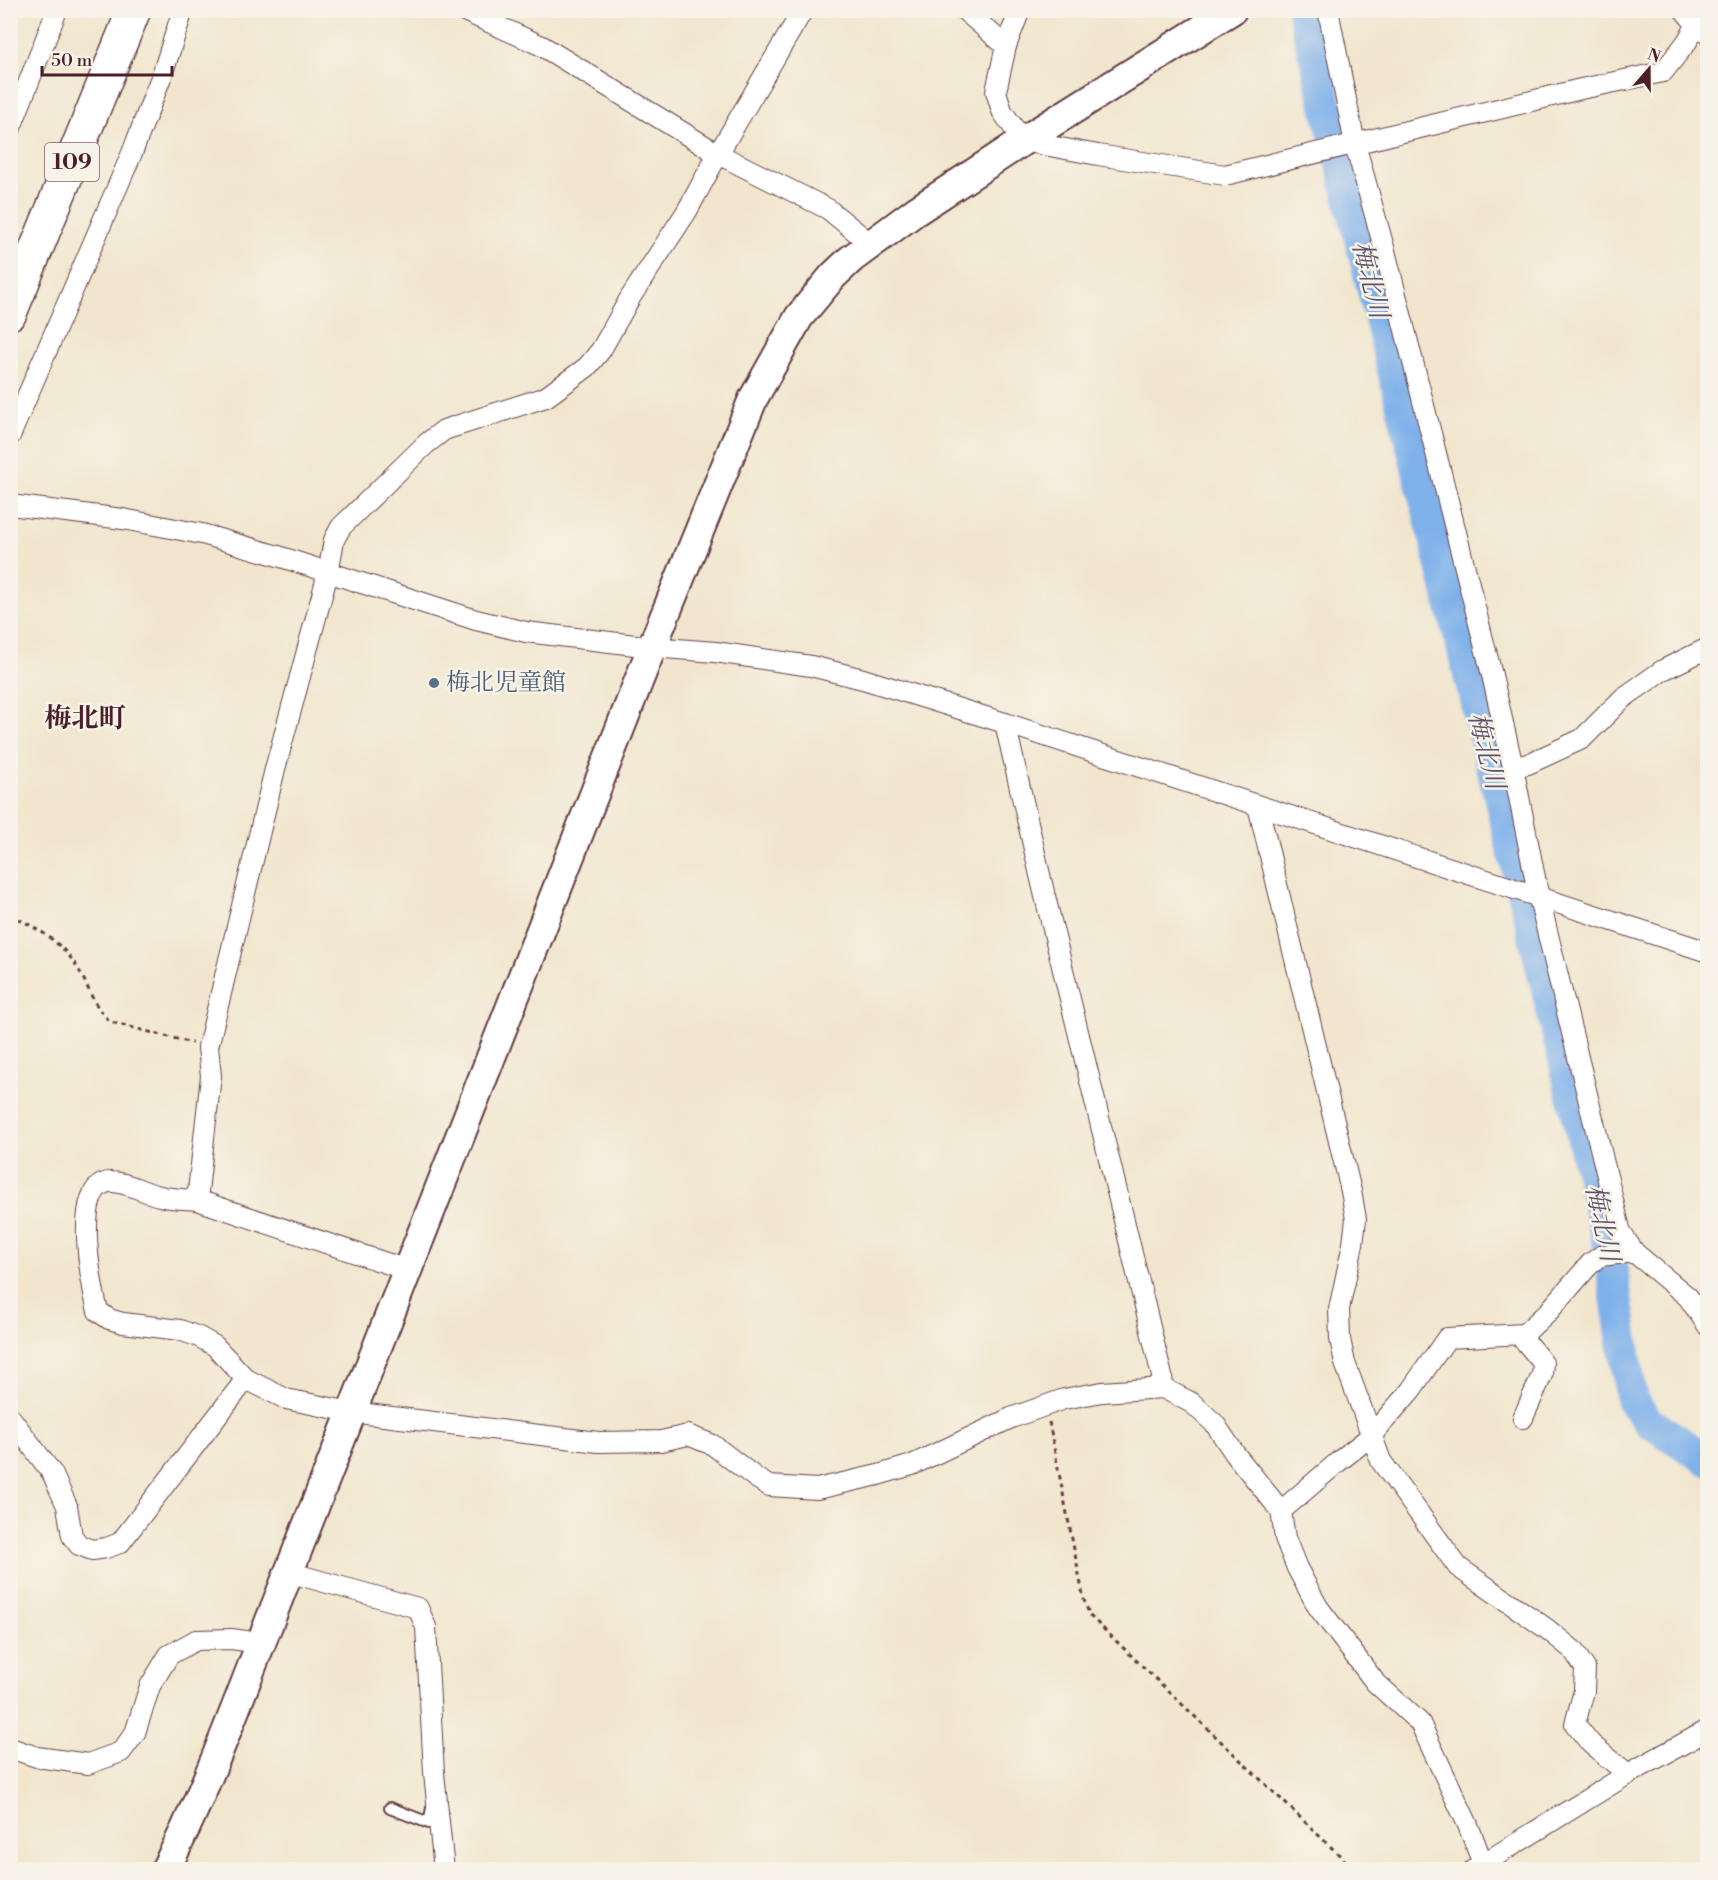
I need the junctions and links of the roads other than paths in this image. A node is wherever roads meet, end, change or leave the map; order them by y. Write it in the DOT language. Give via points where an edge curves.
graph roads {
  1 [pos="57,10"];
  2 [pos="117,10"];
  3 [pos="134,10"];
  4 [pos="183,10"];
  5 [pos="462,10"];
  6 [pos="803,10"];
  7 [pos="964,10"];
  8 [pos="1020,10"];
  9 [pos="1232,10"];
  10 [pos="1328,10"];
  11 [pos="1696,23"];
  12 [pos="1006,46"];
  13 [pos="10,130"];
  14 [pos="1023,141"];
  15 [pos="1355,144"];
  16 [pos="718,154"];
  17 [pos="871,244"];
  18 [pos="10,272"];
  19 [pos="10,313"];
  20 [pos="10,436"];
  21 [pos="10,505"];
  22 [pos="328,573"];
  23 [pos="652,647"];
  24 [pos="1707,648"];
  25 [pos="1005,723"];
  26 [pos="1513,767"];
  27 [pos="1258,806"];
  28 [pos="1539,898"];
  29 [pos="1707,952"];
  30 [pos="197,1200"];
  31 [pos="1629,1253"];
  32 [pos="407,1270"];
  33 [pos="1707,1326"];
  34 [pos="1520,1335"];
  35 [pos="246,1379"];
  36 [pos="1163,1388"];
  37 [pos="351,1412"];
  38 [pos="10,1417"];
  39 [pos="1523,1418"];
  40 [pos="1371,1436"];
  41 [pos="1281,1511"];
  42 [pos="288,1572"];
  43 [pos="261,1643"];
  44 [pos="1707,1730"];
  45 [pos="10,1748"];
  46 [pos="1628,1774"];
  47 [pos="435,1789"];
  48 [pos="390,1808"];
  49 [pos="1478,1867"];
  50 [pos="165,1869"];
  51 [pos="444,1869"];
  1 -- 13 [label="street"];
  2 -- 18 [label="highway, 109"];
  3 -- 19 [label="highway, 109"];
  4 -- 20 [label="street" via="132,153"];
  5 -- 16 [label="street" via="542,46"];
  6 -- 16 [label="street"];
  7 -- 12 [label="street"];
  8 -- 12 [label="street"];
  9 -- 14 [label="street"];
  10 -- 15 [label="street"];
  11 -- 15 [label="street" via="1663,72"];
  12 -- 14 [label="street" via="996,91 1002,111"];
  14 -- 15 [label="street" via="1225,175"];
  14 -- 17 [label="street"];
  15 -- 26 [label="street"];
  16 -- 17 [label="street" via="828,209"];
  16 -- 22 [label="street" via="687,211 587,367 546,398 444,430 426,444 341,527 334,540"];
  17 -- 23 [label="street" via="833,276 799,316 753,399"];
  21 -- 22 [label="street" via="123,519 202,534"];
  22 -- 23 [label="street" via="526,632"];
  22 -- 30 [label="street" via="274,768 208,1047 211,1076"];
  23 -- 25 [label="street" via="811,666 894,687"];
  23 -- 32 [label="street"];
  24 -- 26 [label="street" via="1663,670 1623,699 1582,739"];
  25 -- 27 [label="street"];
  25 -- 36 [label="street"];
  26 -- 28 [label="street"];
  27 -- 28 [label="street"];
  27 -- 40 [label="street" via="1351,1191 1356,1219 1339,1309 1340,1339"];
  28 -- 29 [label="street"];
  28 -- 31 [label="street"];
  30 -- 32 [label="street"];
  30 -- 35 [label="street" via="160,1196 112,1182 95,1189 86,1230 98,1311 123,1323 180,1330 199,1337 214,1346"];
  31 -- 33 [label="street" via="1688,1297"];
  31 -- 34 [label="street" via="1601,1256 1591,1263 1550,1310"];
  32 -- 37 [label="street"];
  34 -- 39 [label="street" via="1543,1364"];
  34 -- 40 [label="street" via="1447,1338 1411,1390"];
  35 -- 37 [label="street" via="286,1399"];
  35 -- 38 [label="street" via="120,1543 106,1548 92,1550 79,1545 72,1536 67,1506 52,1473"];
  36 -- 37 [label="street" via="1064,1399 1011,1418 912,1465 817,1488 769,1486 713,1445 688,1435 661,1441 598,1442"];
  36 -- 41 [label="street" via="1192,1402 1215,1424"];
  37 -- 42 [label="street"];
  40 -- 41 [label="street"];
  40 -- 46 [label="street" via="1381,1461 1458,1567 1573,1650 1585,1668 1584,1691 1575,1724 1591,1744"];
  41 -- 49 [label="street" via="1297,1568 1318,1606 1375,1682 1420,1723 1468,1825"];
  42 -- 43 [label="street"];
  42 -- 47 [label="street" via="418,1608 426,1627"];
  43 -- 45 [label="street" via="196,1640 169,1655 150,1686 135,1733 121,1752 88,1764 37,1757"];
  43 -- 50 [label="street"];
  44 -- 46 [label="street"];
  46 -- 49 [label="street"];
  47 -- 48 [label="lane" via="429,1823"];
  47 -- 51 [label="street"];
}
